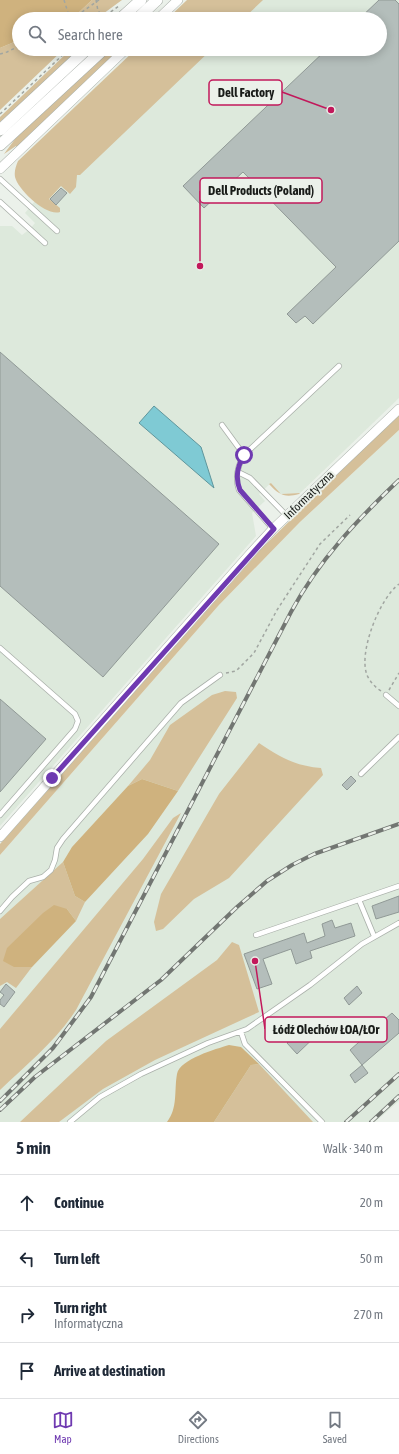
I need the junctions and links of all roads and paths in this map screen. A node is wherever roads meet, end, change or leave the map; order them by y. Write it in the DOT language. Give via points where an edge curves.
graph roads {
  1 [pos="64,0"];
  2 [pos="141,0"];
  3 [pos="157,0"];
  4 [pos="178,0"];
  5 [pos="97,1"];
  6 [pos="123,3"];
  7 [pos="68,12"];
  8 [pos="81,12"];
  9 [pos="99,12"];
  10 [pos="111,12"];
  11 [pos="128,12"];
  12 [pos="144,12"];
  13 [pos="165,12"];
  14 [pos="12,50"];
  15 [pos="0,54"];
  16 [pos="62,56"];
  17 [pos="79,56"];
  18 [pos="96,56"];
  19 [pos="119,56"];
  20 [pos="0,114"];
  21 [pos="0,130"];
  22 [pos="0,145"];
  23 [pos="0,169"];
  24 [pos="0,180"];
  25 [pos="0,202"];
  26 [pos="57,231"];
  27 [pos="45,243"];
  28 [pos="339,366"];
  29 [pos="399,409"];
  30 [pos="222,425"];
  31 [pos="244,455"];
  32 [pos="238,472"];
  33 [pos="350,515"];
  34 [pos="287,516"];
  35 [pos="274,529"];
  36 [pos="399,584"];
  37 [pos="0,648"];
  38 [pos="399,673"];
  39 [pos="220,675"];
  40 [pos="386,695"];
  41 [pos="399,706"];
  42 [pos="399,737"];
  43 [pos="361,774"];
  44 [pos="0,814"];
  45 [pos="0,837"];
  46 [pos="399,886"];
  47 [pos="359,900"];
  48 [pos="0,911"];
  49 [pos="399,923"];
  50 [pos="256,934"];
  51 [pos="374,936"];
  52 [pos="241,1032"];
  53 [pos="70,1122"];
  54 [pos="322,1122"];
  1 -- 7 [label="path"];
  2 -- 11 [label="street"];
  3 -- 12 [label="street"];
  4 -- 13 [label="street"];
  5 -- 8 [label="path"];
  5 -- 9 [label="path"];
  6 -- 10 [label="path"];
  14 -- 15 [label="path"];
  16 -- 20 [label="path"];
  17 -- 21 [label="street"];
  18 -- 22 [label="street"];
  19 -- 23 [label="street"];
  24 -- 26 [label="lane"];
  25 -- 27 [label="lane"];
  28 -- 31 [label="lane"];
  29 -- 34 [label="street, Informatyczna"];
  30 -- 31 [label="lane"];
  31 -- 32 [label="lane" via="239,463"];
  32 -- 34 [label="lane" via="250,478"];
  32 -- 35 [label="lane" via="236,482 240,490"];
  33 -- 39 [label="path" via="320,544 276,610 254,653 236,670"];
  34 -- 35 [label="street, Informatyczna"];
  35 -- 45 [label="street, Informatyczna"];
  36 -- 40 [label="path" via="385,600 368,638 367,676"];
  37 -- 44 [label="lane" via="75,714 78,721 75,729"];
  38 -- 40 [label="path"];
  39 -- 48 [label="lane" via="181,704 63,839 57,848 51,870 43,877 29,881"];
  40 -- 41 [label="lane"];
  42 -- 43 [label="lane"];
  46 -- 47 [label="lane"];
  47 -- 50 [label="lane"];
  47 -- 51 [label="lane"];
  49 -- 51 [label="lane"];
  51 -- 52 [label="lane" via="310,985"];
  52 -- 53 [label="lane" via="208,1043 141,1074 100,1097"];
  52 -- 54 [label="lane" via="246,1044"];
}
